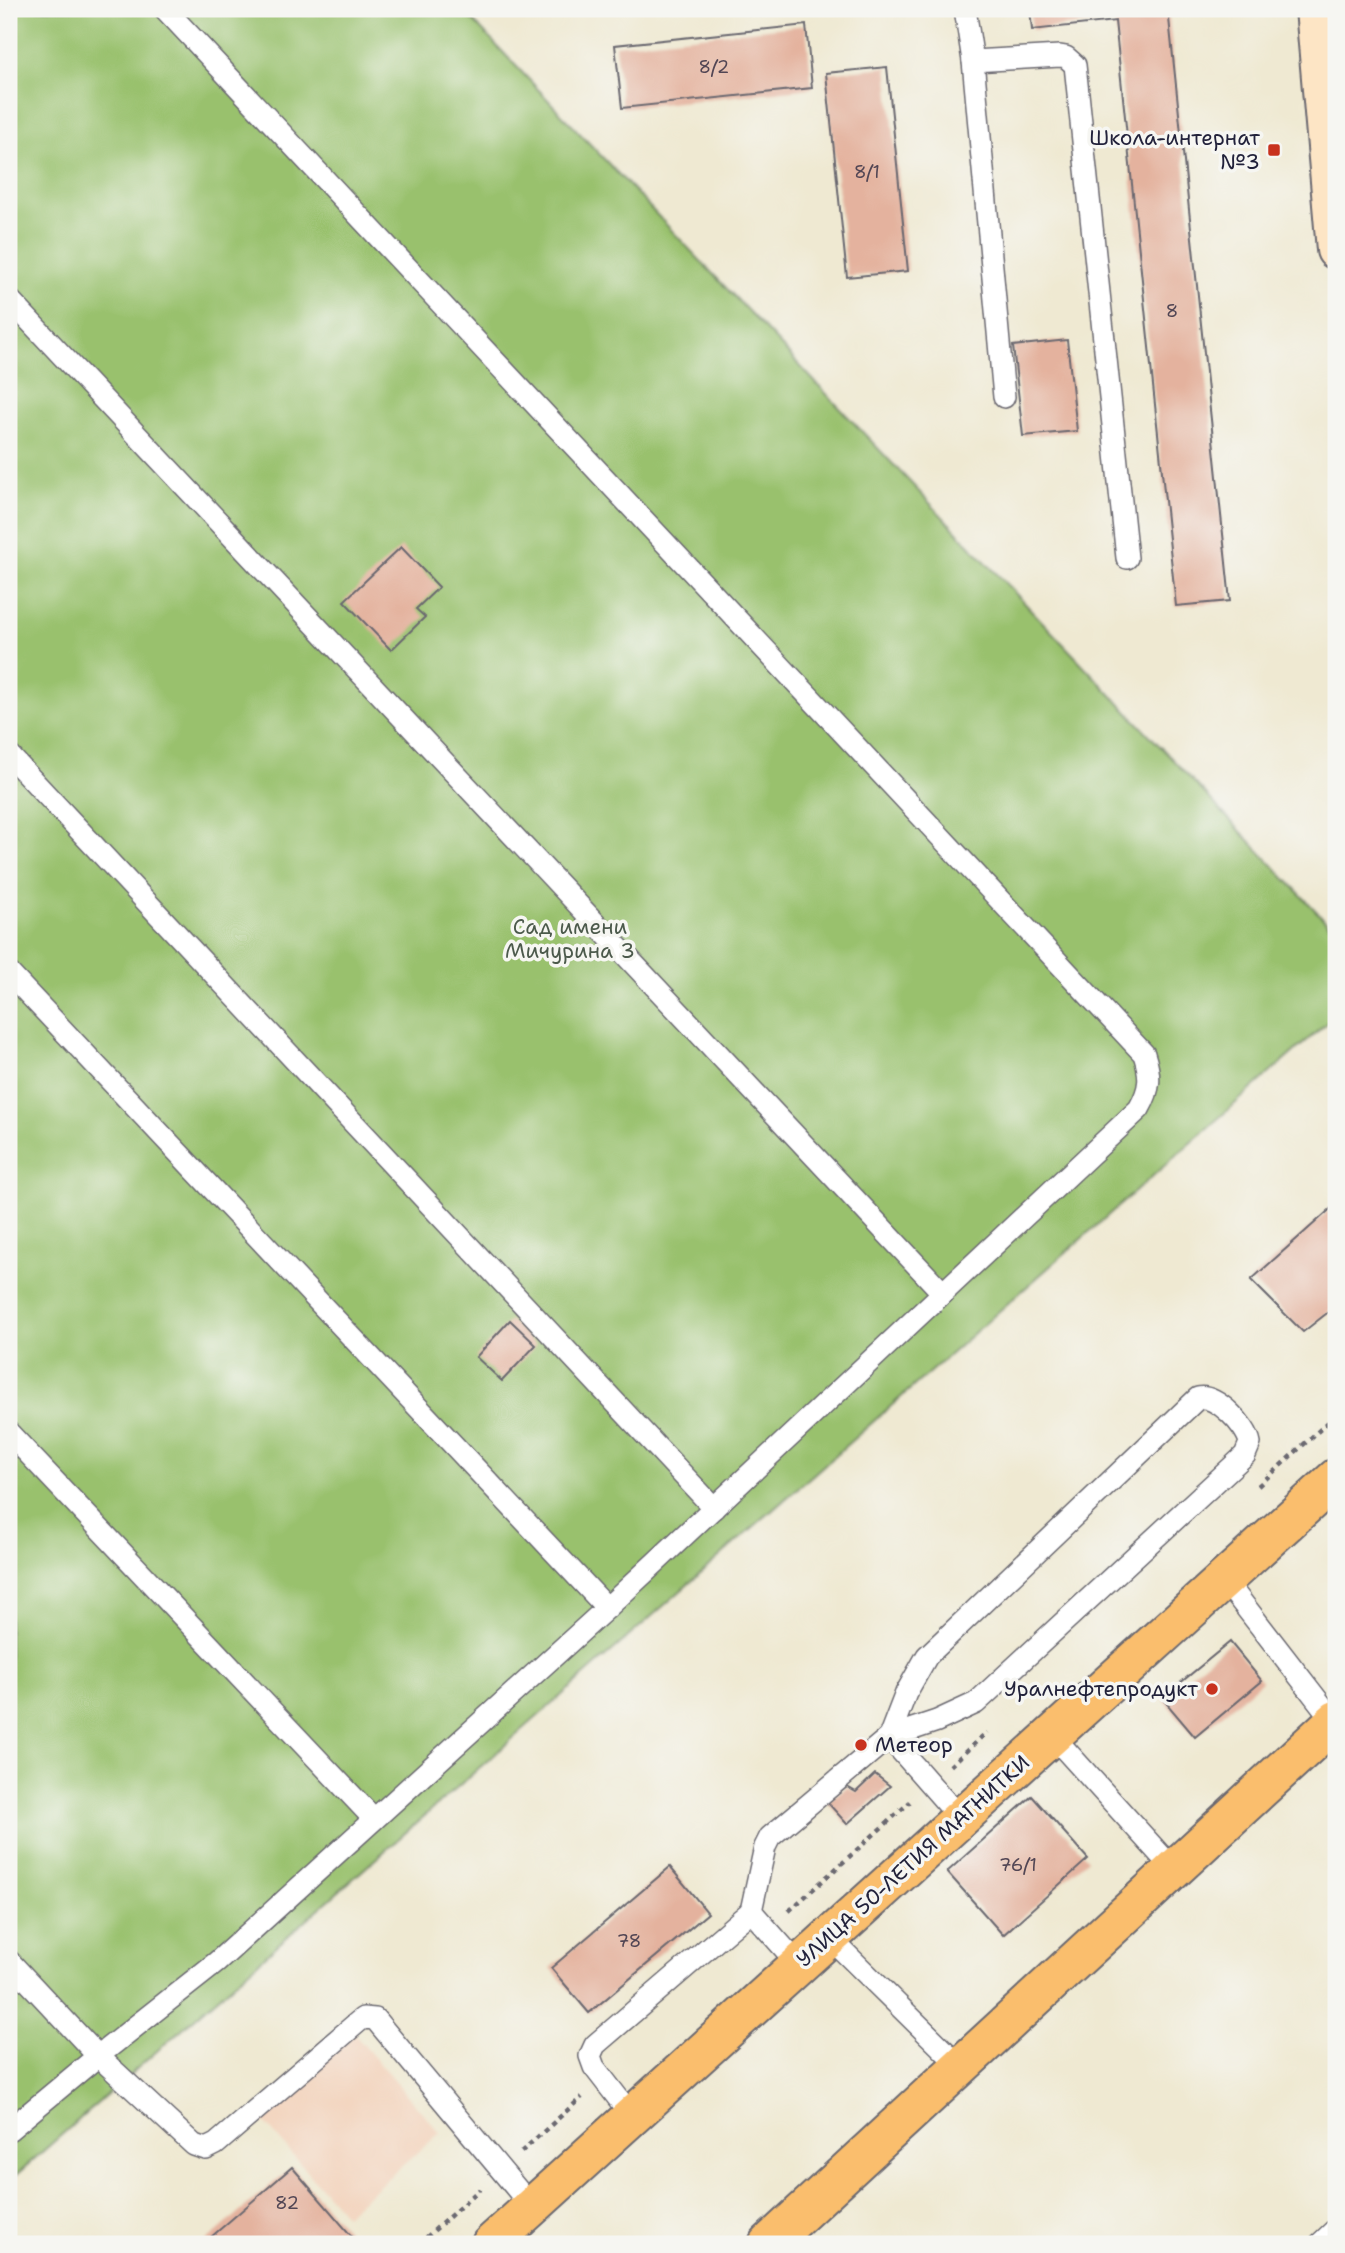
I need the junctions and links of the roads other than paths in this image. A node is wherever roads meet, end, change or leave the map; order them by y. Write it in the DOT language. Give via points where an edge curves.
graph roads {
  1 [pos="165,9"];
  2 [pos="965,9"];
  3 [pos="1315,9"];
  4 [pos="973,61"];
  5 [pos="1336,250"];
  6 [pos="9,299"];
  7 [pos="1004,397"];
  8 [pos="1127,558"];
  9 [pos="9,755"];
  10 [pos="9,973"];
  11 [pos="943,1293"];
  12 [pos="9,1433"];
  13 [pos="1336,1478"];
  14 [pos="714,1507"];
  15 [pos="1223,1578"];
  16 [pos="607,1608"];
  17 [pos="1336,1722"];
  18 [pos="1052,1734"];
  19 [pos="889,1737"];
  20 [pos="960,1818"];
  21 [pos="374,1819"];
  22 [pos="1174,1870"];
  23 [pos="751,1911"];
  24 [pos="829,1937"];
  25 [pos="9,1961"];
  26 [pos="799,1965"];
  27 [pos="98,2056"];
  28 [pos="960,2066"];
  29 [pos="632,2116"];
  30 [pos="9,2130"];
  31 [pos="532,2207"];
  32 [pos="1336,2229"];
  33 [pos="491,2244"];
  34 [pos="768,2244"];
  35 [pos="1320,2244"];
  1 -- 11 [label="lane" via="1144,1054 1151,1075 1139,1109"];
  2 -- 4 [label="lane"];
  3 -- 5 [label="main road"];
  4 -- 7 [label="lane"];
  4 -- 8 [label="lane" via="1060,56 1075,65"];
  6 -- 11 [label="lane"];
  9 -- 14 [label="lane"];
  10 -- 16 [label="lane"];
  11 -- 14 [label="lane"];
  12 -- 21 [label="lane"];
  13 -- 15 [label="main road, УЛИЦА 50-ЛЕТИЯ МАГНИТКИ"];
  14 -- 16 [label="lane"];
  15 -- 17 [label="lane"];
  15 -- 18 [label="main road, УЛИЦА 50-ЛЕТИЯ МАГНИТКИ"];
  16 -- 21 [label="lane"];
  17 -- 22 [label="main road"];
  18 -- 20 [label="main road, УЛИЦА 50-ЛЕТИЯ МАГНИТКИ"];
  18 -- 22 [label="lane"];
  19 -- 19 [label="lane" via="906,1693 928,1656 1192,1401 1210,1398 1245,1432 1250,1443 1245,1455 976,1703"];
  19 -- 20 [label="lane"];
  19 -- 23 [label="lane" via="770,1837"];
  20 -- 24 [label="main road, УЛИЦА 50-ЛЕТИЯ МАГНИТКИ"];
  21 -- 27 [label="lane" via="217,1962"];
  22 -- 28 [label="main road"];
  23 -- 26 [label="lane"];
  23 -- 29 [label="lane" via="596,2045 591,2062"];
  24 -- 26 [label="main road, УЛИЦА 50-ЛЕТИЯ МАГНИТКИ"];
  24 -- 28 [label="lane"];
  25 -- 27 [label="lane"];
  26 -- 29 [label="main road, УЛИЦА 50-ЛЕТИЯ МАГНИТКИ"];
  27 -- 30 [label="lane"];
  27 -- 31 [label="lane" via="194,2145 206,2149 363,2018 376,2019"];
  28 -- 34 [label="main road"];
  29 -- 31 [label="main road, УЛИЦА 50-ЛЕТИЯ МАГНИТКИ"];
  31 -- 33 [label="main road, УЛИЦА 50-ЛЕТИЯ МАГНИТКИ"];
  32 -- 35 [label="lane"];
}
